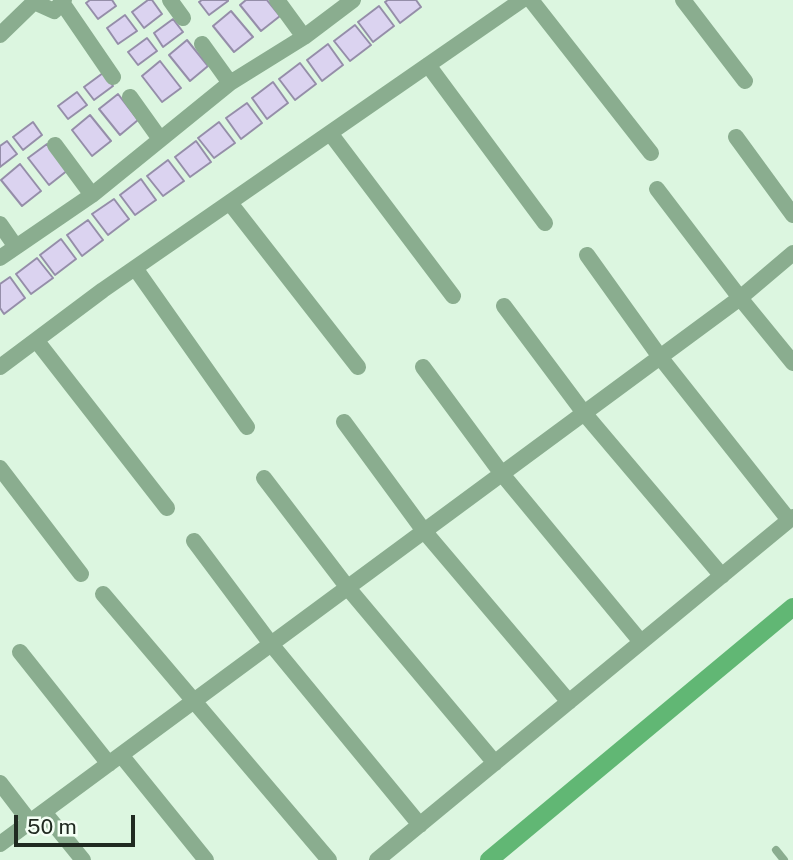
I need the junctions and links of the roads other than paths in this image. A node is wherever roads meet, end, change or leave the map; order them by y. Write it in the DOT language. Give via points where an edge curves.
graph roads {
  1 [pos="170,0"];
  2 [pos="278,0"];
  3 [pos="354,0"];
  4 [pos="522,0"];
  5 [pos="531,0"];
  6 [pos="683,0"];
  7 [pos="34,1"];
  8 [pos="64,2"];
  9 [pos="183,18"];
  10 [pos="0,36"];
  11 [pos="304,37"];
  12 [pos="202,44"];
  13 [pos="428,65"];
  14 [pos="113,77"];
  15 [pos="745,81"];
  16 [pos="230,83"];
  17 [pos="130,97"];
  18 [pos="330,133"];
  19 [pos="736,136"];
  20 [pos="160,139"];
  21 [pos="55,145"];
  22 [pos="652,153"];
  23 [pos="657,189"];
  24 [pos="92,195"];
  25 [pos="230,203"];
  26 [pos="793,215"];
  27 [pos="545,223"];
  28 [pos="0,224"];
  29 [pos="16,247"];
  30 [pos="793,253"];
  31 [pos="587,256"];
  32 [pos="0,258"];
  33 [pos="135,268"];
  34 [pos="453,296"];
  35 [pos="740,299"];
  36 [pos="504,306"];
  37 [pos="36,340"];
  38 [pos="660,357"];
  39 [pos="793,363"];
  40 [pos="0,367"];
  41 [pos="358,367"];
  42 [pos="422,367"];
  43 [pos="584,413"];
  44 [pos="344,422"];
  45 [pos="247,426"];
  46 [pos="0,468"];
  47 [pos="502,474"];
  48 [pos="264,478"];
  49 [pos="167,508"];
  50 [pos="791,518"];
  51 [pos="425,531"];
  52 [pos="194,541"];
  53 [pos="81,574"];
  54 [pos="722,576"];
  55 [pos="348,587"];
  56 [pos="103,594"];
  57 [pos="641,642"];
  58 [pos="271,644"];
  59 [pos="20,652"];
  60 [pos="195,700"];
  61 [pos="569,702"];
  62 [pos="115,759"];
  63 [pos="495,763"];
  64 [pos="0,783"];
  65 [pos="37,817"];
  66 [pos="420,825"];
  67 [pos="0,844"];
  68 [pos="776,850"];
  69 [pos="83,860"];
  70 [pos="206,860"];
  71 [pos="329,860"];
  72 [pos="377,860"];
  73 [pos="784,860"];
  1 -- 9 [label="street"];
  2 -- 11 [label="street"];
  3 -- 11 [label="street"];
  4 -- 13 [label="street"];
  5 -- 22 [label="street"];
  6 -- 15 [label="street"];
  7 -- 8 [label="street" via="54,11"];
  7 -- 10 [label="street"];
  8 -- 14 [label="street"];
  11 -- 16 [label="street"];
  12 -- 16 [label="street"];
  13 -- 18 [label="street"];
  13 -- 27 [label="street"];
  16 -- 20 [label="street"];
  17 -- 20 [label="street"];
  18 -- 25 [label="street"];
  18 -- 34 [label="street"];
  19 -- 26 [label="street"];
  20 -- 24 [label="street"];
  21 -- 24 [label="street"];
  23 -- 35 [label="street"];
  24 -- 29 [label="street"];
  25 -- 33 [label="street"];
  25 -- 41 [label="street"];
  28 -- 29 [label="street"];
  29 -- 32 [label="street"];
  30 -- 35 [label="street"];
  31 -- 38 [label="street"];
  33 -- 37 [label="street"];
  33 -- 45 [label="street"];
  35 -- 38 [label="street"];
  35 -- 39 [label="street"];
  36 -- 43 [label="street"];
  37 -- 40 [label="street"];
  37 -- 49 [label="street"];
  38 -- 43 [label="street"];
  38 -- 50 [label="street"];
  42 -- 47 [label="street"];
  43 -- 47 [label="street"];
  43 -- 54 [label="street"];
  44 -- 51 [label="street"];
  46 -- 53 [label="street"];
  47 -- 51 [label="street"];
  47 -- 57 [label="street"];
  48 -- 55 [label="street"];
  50 -- 54 [label="street"];
  51 -- 55 [label="street"];
  51 -- 61 [label="street"];
  52 -- 58 [label="street"];
  54 -- 57 [label="street"];
  55 -- 58 [label="street"];
  55 -- 63 [label="street"];
  56 -- 60 [label="street"];
  57 -- 61 [label="street"];
  58 -- 60 [label="street"];
  58 -- 66 [label="street"];
  59 -- 62 [label="street"];
  60 -- 62 [label="street"];
  60 -- 71 [label="street"];
  61 -- 63 [label="street"];
  62 -- 65 [label="street"];
  62 -- 70 [label="street"];
  63 -- 66 [label="street"];
  64 -- 65 [label="street"];
  65 -- 67 [label="street"];
  65 -- 69 [label="street"];
  66 -- 72 [label="street"];
  68 -- 73 [label="lane"];
}
